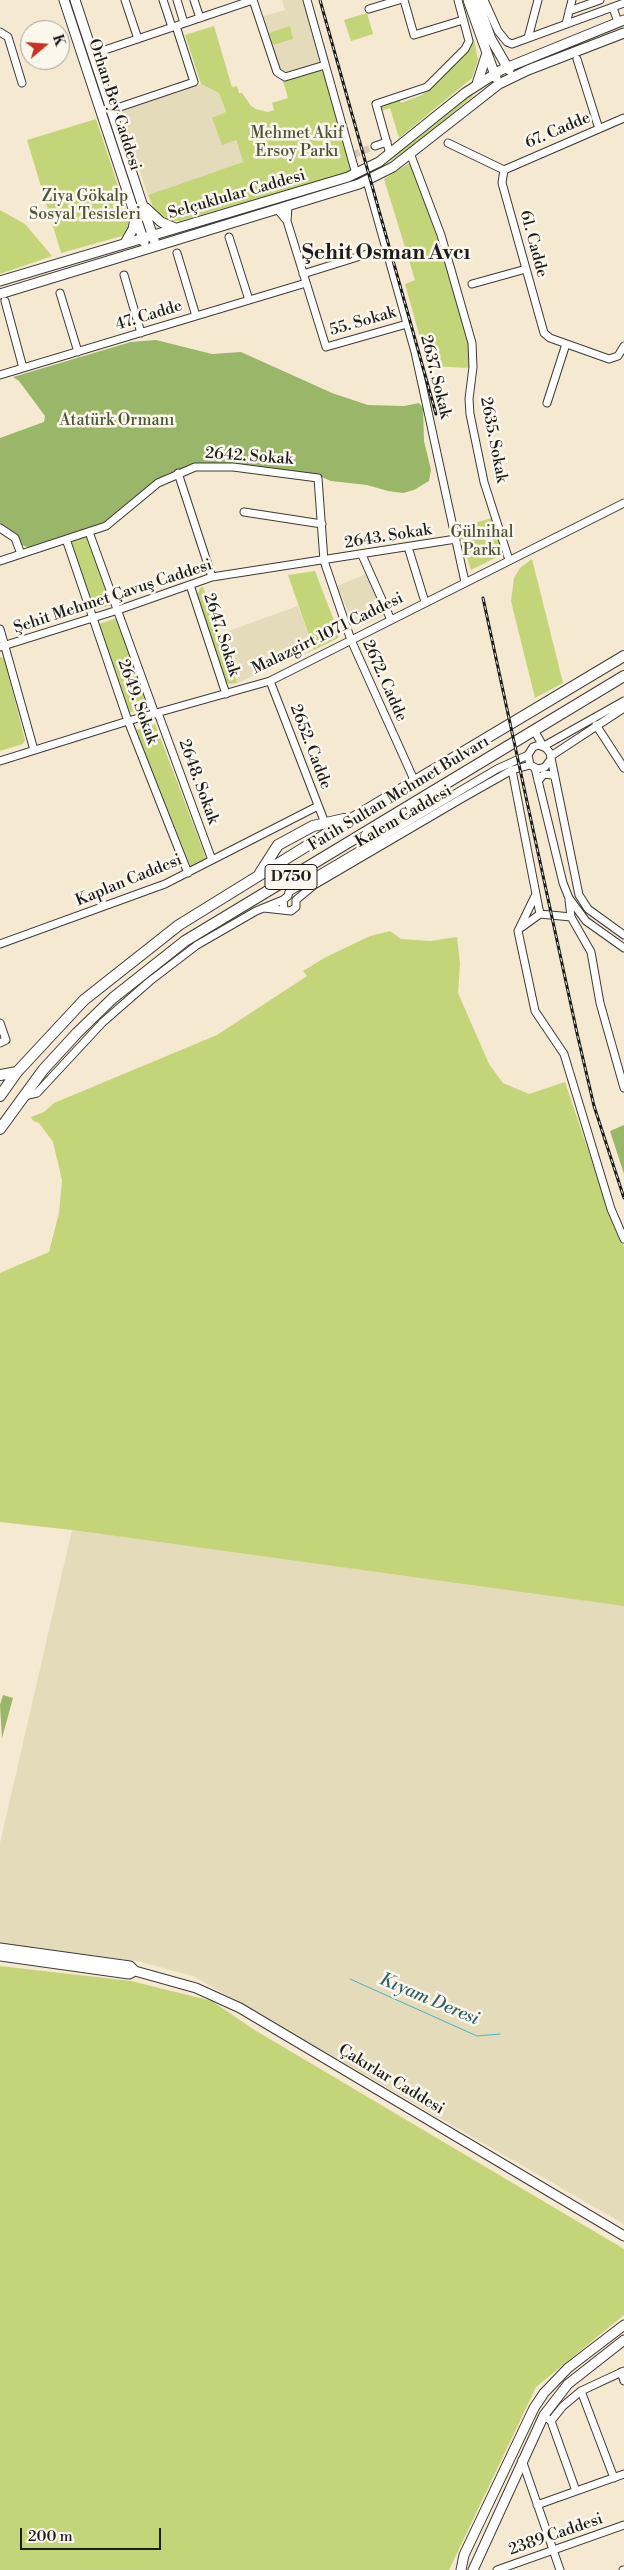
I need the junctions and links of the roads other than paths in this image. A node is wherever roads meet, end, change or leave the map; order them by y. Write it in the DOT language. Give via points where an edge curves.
graph roads {
  1 [pos="64,0"];
  2 [pos="75,0"];
  3 [pos="125,0"];
  4 [pos="163,0"];
  5 [pos="176,0"];
  6 [pos="194,0"];
  7 [pos="253,0"];
  8 [pos="307,0"];
  9 [pos="399,0"];
  10 [pos="404,0"];
  11 [pos="458,0"];
  12 [pos="468,0"];
  13 [pos="477,0"];
  14 [pos="484,0"];
  15 [pos="491,0"];
  16 [pos="538,0"];
  17 [pos="572,0"];
  18 [pos="600,0"];
  19 [pos="619,5"];
  20 [pos="369,9"];
  21 [pos="569,11"];
  22 [pos="489,12"];
  23 [pos="200,18"];
  24 [pos="622,19"];
  25 [pos="464,20"];
  26 [pos="184,23"];
  27 [pos="566,24"];
  28 [pos="174,27"];
  29 [pos="0,32"];
  30 [pos="624,34"];
  31 [pos="528,38"];
  32 [pos="138,39"];
  33 [pos="498,53"];
  34 [pos="93,54"];
  35 [pos="486,56"];
  36 [pos="527,58"];
  37 [pos="577,59"];
  38 [pos="325,65"];
  39 [pos="507,66"];
  40 [pos="494,74"];
  41 [pos="513,77"];
  42 [pos="22,83"];
  43 [pos="499,84"];
  44 [pos="476,86"];
  45 [pos="111,110"];
  46 [pos="624,118"];
  47 [pos="600,128"];
  48 [pos="387,142"];
  49 [pos="448,143"];
  50 [pos="375,146"];
  51 [pos="410,153"];
  52 [pos="390,154"];
  53 [pos="504,170"];
  54 [pos="356,174"];
  55 [pos="366,181"];
  56 [pos="285,196"];
  57 [pos="275,199"];
  58 [pos="142,204"];
  59 [pos="288,207"];
  60 [pos="278,210"];
  61 [pos="135,216"];
  62 [pos="287,221"];
  63 [pos="176,228"];
  64 [pos="152,235"];
  65 [pos="230,237"];
  66 [pos="142,238"];
  67 [pos="125,243"];
  68 [pos="156,246"];
  69 [pos="146,249"];
  70 [pos="177,253"];
  71 [pos="367,254"];
  72 [pos="526,269"];
  73 [pos="303,274"];
  74 [pos="124,275"];
  75 [pos="0,281"];
  76 [pos="306,283"];
  77 [pos="472,284"];
  78 [pos="60,292"];
  79 [pos="2,298"];
  80 [pos="249,300"];
  81 [pos="196,316"];
  82 [pos="407,324"];
  83 [pos="141,333"];
  84 [pos="566,344"];
  85 [pos="624,346"];
  86 [pos="78,352"];
  87 [pos="23,368"];
  88 [pos="0,375"];
  89 [pos="547,403"];
  90 [pos="178,473"];
  91 [pos="318,478"];
  92 [pos="624,503"];
  93 [pos="244,512"];
  94 [pos="322,524"];
  95 [pos="0,528"];
  96 [pos="89,532"];
  97 [pos="66,540"];
  98 [pos="456,540"];
  99 [pos="408,548"];
  100 [pos="21,554"];
  101 [pos="362,555"];
  102 [pos="509,560"];
  103 [pos="0,561"];
  104 [pos="324,561"];
  105 [pos="212,577"];
  106 [pos="465,582"];
  107 [pos="190,585"];
  108 [pos="425,602"];
  109 [pos="118,610"];
  110 [pos="93,618"];
  111 [pos="391,620"];
  112 [pos="0,629"];
  113 [pos="351,640"];
  114 [pos="3,646"];
  115 [pos="624,656"];
  116 [pos="624,676"];
  117 [pos="270,681"];
  118 [pos="226,694"];
  119 [pos="624,701"];
  120 [pos="624,708"];
  121 [pos="156,713"];
  122 [pos="128,721"];
  123 [pos="596,725"];
  124 [pos="534,730"];
  125 [pos="518,740"];
  126 [pos="543,746"];
  127 [pos="34,750"];
  128 [pos="528,754"];
  129 [pos="551,757"];
  130 [pos="0,761"];
  131 [pos="533,766"];
  132 [pos="624,768"];
  133 [pos="512,770"];
  134 [pos="555,777"];
  135 [pos="538,781"];
  136 [pos="415,782"];
  137 [pos="318,806"];
  138 [pos="355,816"];
  139 [pos="325,824"];
  140 [pos="212,860"];
  141 [pos="188,873"];
  142 [pos="259,875"];
  143 [pos="275,886"];
  144 [pos="536,894"];
  145 [pos="285,898"];
  146 [pos="569,898"];
  147 [pos="296,900"];
  148 [pos="263,908"];
  149 [pos="284,909"];
  150 [pos="540,914"];
  151 [pos="571,917"];
  152 [pos="522,927"];
  153 [pos="624,935"];
  154 [pos="0,944"];
  155 [pos="624,948"];
  156 [pos="132,989"];
  157 [pos="0,1023"];
  158 [pos="3,1041"];
  159 [pos="17,1072"];
  160 [pos="0,1075"];
  161 [pos="624,1088"];
  162 [pos="0,1096"];
  163 [pos="24,1096"];
  164 [pos="0,1129"];
  165 [pos="624,1239"];
  166 [pos="0,1948"];
  167 [pos="0,1956"];
  168 [pos="135,1971"];
  169 [pos="624,2236"];
  170 [pos="624,2325"];
  171 [pos="624,2340"];
  172 [pos="622,2372"];
  173 [pos="624,2381"];
  174 [pos="581,2391"];
  175 [pos="547,2418"];
  176 [pos="522,2460"];
  177 [pos="624,2474"];
  178 [pos="614,2478"];
  179 [pos="576,2491"];
  180 [pos="538,2505"];
  181 [pos="624,2525"];
  182 [pos="553,2550"];
  183 [pos="461,2570"];
  184 [pos="473,2570"];
  185 [pos="497,2570"];
  186 [pos="560,2570"];
  1 -- 61 [label="main road, Orhan Bey Caddesi"];
  2 -- 34 [label="main road, Orhan Bey Caddesi"];
  3 -- 32 [label="street"];
  4 -- 28 [label="street"];
  5 -- 26 [label="street"];
  6 -- 23 [label="street"];
  7 -- 23 [label="street"];
  7 -- 38 [label="street" via="277,72 285,77"];
  8 -- 38 [label="street"];
  9 -- 20 [label="street"];
  10 -- 25 [label="street" via="414,35"];
  11 -- 25 [label="street"];
  12 -- 35 [label="main road"];
  13 -- 33 [label="main road"];
  14 -- 22 [label="street"];
  15 -- 22 [label="street"];
  16 -- 31 [label="street"];
  17 -- 21 [label="street"];
  18 -- 21 [label="street"];
  19 -- 24 [label="street"];
  19 -- 27 [label="street"];
  21 -- 27 [label="street"];
  22 -- 31 [label="street" via="498,31 508,42 512,44"];
  23 -- 26 [label="street"];
  24 -- 30 [label="main road"];
  24 -- 36 [label="main road, Selçuklular Caddesi"];
  25 -- 48 [label="street" via="469,41 465,49 427,87 376,104"];
  26 -- 28 [label="street"];
  27 -- 31 [label="street"];
  28 -- 32 [label="street"];
  28 -- 45 [label="street" via="194,82"];
  29 -- 42 [label="street" via="8,37"];
  30 -- 41 [label="main road, Selçuklular Caddesi"];
  32 -- 34 [label="street"];
  33 -- 36 [label="main road"];
  33 -- 39 [label="main road"];
  34 -- 45 [label="main road, Orhan Bey Caddesi"];
  35 -- 40 [label="main road"];
  35 -- 44 [label="main road"];
  36 -- 39 [label="main road, Selçuklular Caddesi"];
  37 -- 47 [label="street"];
  38 -- 54 [label="street"];
  39 -- 40 [label="main road, Selçuklular Caddesi"];
  39 -- 41 [label="main road"];
  40 -- 43 [label="main road"];
  40 -- 44 [label="main road, Selçuklular Caddesi"];
  41 -- 43 [label="main road, Selçuklular Caddesi"];
  43 -- 51 [label="main road, Selçuklular Caddesi"];
  44 -- 52 [label="main road, Selçuklular Caddesi"];
  45 -- 58 [label="main road, Orhan Bey Caddesi"];
  46 -- 47 [label="street, 67. Cadde"];
  47 -- 53 [label="street, 67. Cadde"];
  48 -- 50 [label="street"];
  48 -- 52 [label="street"];
  49 -- 53 [label="street"];
  51 -- 55 [label="main road, Selçuklular Caddesi" via="393,167"];
  51 -- 102 [label="street, 2635. Sokak" via="440,233 472,343 470,414 484,482"];
  52 -- 54 [label="main road, Selçuklular Caddesi"];
  53 -- 72 [label="street, 61. Cadde" via="502,183"];
  54 -- 56 [label="main road, Selçuklular Caddesi"];
  55 -- 59 [label="main road, Selçuklular Caddesi"];
  55 -- 82 [label="street, 2637. Sokak"];
  56 -- 57 [label="main road, Selçuklular Caddesi"];
  56 -- 59 [label="main road"];
  57 -- 60 [label="main road"];
  57 -- 63 [label="main road, Selçuklular Caddesi"];
  58 -- 63 [label="main road" via="161,222"];
  58 -- 64 [label="main road, Orhan Bey Caddesi"];
  59 -- 60 [label="main road, Selçuklular Caddesi"];
  59 -- 62 [label="street"];
  60 -- 62 [label="street"];
  60 -- 68 [label="main road, Selçuklular Caddesi"];
  61 -- 66 [label="main road, Orhan Bey Caddesi"];
  61 -- 67 [label="main road" via="134,228"];
  62 -- 73 [label="street"];
  63 -- 64 [label="main road, Selçuklular Caddesi"];
  64 -- 66 [label="main road, Selçuklular Caddesi"];
  64 -- 68 [label="main road, Orhan Bey Caddesi"];
  65 -- 80 [label="street"];
  66 -- 67 [label="main road, Selçuklular Caddesi"];
  66 -- 69 [label="main road, Orhan Bey Caddesi"];
  67 -- 75 [label="main road, Selçuklular Caddesi"];
  68 -- 69 [label="main road, Selçuklular Caddesi"];
  69 -- 79 [label="main road, Selçuklular Caddesi"];
  70 -- 81 [label="street"];
  71 -- 73 [label="street"];
  72 -- 77 [label="street"];
  72 -- 84 [label="street, 61. Cadde" via="547,336"];
  73 -- 76 [label="street"];
  74 -- 83 [label="street"];
  76 -- 80 [label="street, 47. Cadde"];
  76 -- 82 [label="street, 55. Sokak" via="326,347"];
  78 -- 86 [label="street"];
  79 -- 87 [label="street"];
  80 -- 81 [label="street, 47. Cadde"];
  81 -- 83 [label="street, 47. Cadde"];
  82 -- 98 [label="street, 2637. Sokak" via="432,422"];
  83 -- 86 [label="street, 47. Cadde"];
  84 -- 85 [label="street" via="609,359 618,356"];
  84 -- 89 [label="street"];
  86 -- 87 [label="street, 47. Cadde"];
  87 -- 88 [label="street, 47. Cadde"];
  90 -- 91 [label="street, 2642. Sokak" via="200,466 233,467"];
  90 -- 96 [label="street, 2642. Sokak" via="153,487 113,522"];
  90 -- 105 [label="street, 2647. Sokak"];
  91 -- 94 [label="street, 2672. Cadde"];
  92 -- 102 [label="street, Malazgirt 1071 Caddesi"];
  93 -- 94 [label="street"];
  94 -- 104 [label="street, 2672. Cadde"];
  95 -- 100 [label="street" via="15,538"];
  96 -- 97 [label="street, 2642. Sokak"];
  96 -- 109 [label="street, 2648. Sokak"];
  97 -- 100 [label="street, 2642. Sokak"];
  97 -- 110 [label="street, 2649. Sokak"];
  98 -- 99 [label="street, 2643. Sokak"];
  98 -- 106 [label="street, 2637. Sokak"];
  99 -- 101 [label="street, 2643. Sokak"];
  99 -- 108 [label="street"];
  100 -- 103 [label="street, 2642. Sokak"];
  101 -- 104 [label="street, 2643. Sokak"];
  101 -- 111 [label="street"];
  102 -- 106 [label="street, Malazgirt 1071 Caddesi"];
  104 -- 105 [label="street, Şehit Mehmet Çavuş Caddesi"];
  104 -- 113 [label="street, 2672. Cadde"];
  105 -- 107 [label="street, Şehit Mehmet Çavuş Caddesi"];
  106 -- 108 [label="street, Malazgirt 1071 Caddesi"];
  107 -- 109 [label="street, Şehit Mehmet Çavuş Caddesi"];
  107 -- 118 [label="street, 2647. Sokak"];
  108 -- 111 [label="street, Malazgirt 1071 Caddesi"];
  109 -- 110 [label="street, Şehit Mehmet Çavuş Caddesi"];
  109 -- 121 [label="street, 2648. Sokak"];
  110 -- 114 [label="street, Şehit Mehmet Çavuş Caddesi"];
  110 -- 122 [label="street, 2649. Sokak"];
  111 -- 113 [label="street, Malazgirt 1071 Caddesi"];
  112 -- 114 [label="street"];
  113 -- 117 [label="street, Malazgirt 1071 Caddesi"];
  113 -- 136 [label="street, 2672. Cadde"];
  114 -- 127 [label="street"];
  115 -- 136 [label="highway, Fatih Sultan Mehmet Bulvarı / D750"];
  116 -- 124 [label="highway, Fatih Sultan Mehmet Bulvarı / D750"];
  117 -- 118 [label="street, Malazgirt 1071 Caddesi"];
  117 -- 137 [label="street, 2652. Cadde"];
  118 -- 121 [label="street, Malazgirt 1071 Caddesi"];
  119 -- 126 [label="street"];
  120 -- 123 [label="street"];
  121 -- 122 [label="street, Malazgirt 1071 Caddesi"];
  121 -- 140 [label="street, 2648. Sokak"];
  122 -- 127 [label="street, Malazgirt 1071 Caddesi"];
  122 -- 141 [label="street, 2649. Sokak"];
  123 -- 129 [label="street"];
  123 -- 132 [label="street"];
  124 -- 125 [label="highway, Fatih Sultan Mehmet Bulvarı / D750"];
  124 -- 126 [label="street"];
  125 -- 128 [label="street"];
  125 -- 143 [label="highway, Fatih Sultan Mehmet Bulvarı / D750"];
  126 -- 128 [label="street" via="533,747"];
  126 -- 129 [label="street"];
  127 -- 130 [label="street, Malazgirt 1071 Caddesi"];
  128 -- 131 [label="street"];
  128 -- 145 [label="street, Kalem Caddesi" via="497,769 289,892"];
  129 -- 131 [label="street" via="545,767"];
  129 -- 134 [label="street"];
  131 -- 133 [label="street, Kalem Caddesi"];
  131 -- 135 [label="street"];
  133 -- 144 [label="street"];
  133 -- 147 [label="street, Kalem Caddesi" via="314,885"];
  134 -- 135 [label="street" via="544,774"];
  134 -- 153 [label="street" via="580,896 588,909"];
  135 -- 146 [label="street"];
  136 -- 138 [label="highway, Fatih Sultan Mehmet Bulvarı / D750"];
  137 -- 139 [label="street, 2652. Cadde"];
  137 -- 140 [label="street, Kaplan Caddesi"];
  138 -- 139 [label="highway"];
  138 -- 142 [label="highway, Fatih Sultan Mehmet Bulvarı / D750"];
  139 -- 142 [label="highway" via="313,826 278,846"];
  140 -- 141 [label="street, Kaplan Caddesi"];
  141 -- 154 [label="street, Kaplan Caddesi"];
  142 -- 159 [label="highway, Fatih Sultan Mehmet Bulvarı / D750" via="179,925 127,964 84,1000"];
  143 -- 145 [label="street"];
  143 -- 156 [label="highway, Fatih Sultan Mehmet Bulvarı / D750" via="185,941"];
  144 -- 150 [label="street"];
  144 -- 152 [label="street"];
  145 -- 147 [label="street"];
  145 -- 148 [label="street, Kalem Caddesi"];
  145 -- 149 [label="street"];
  146 -- 151 [label="street"];
  146 -- 155 [label="street" via="586,921"];
  147 -- 149 [label="street, Kalem Caddesi" via="293,910"];
  148 -- 149 [label="street"];
  148 -- 156 [label="street, Kalem Caddesi" via="198,945"];
  150 -- 151 [label="street"];
  150 -- 152 [label="street"];
  151 -- 161 [label="street" via="591,952 600,1003"];
  152 -- 165 [label="street" via="518,931 535,1011 564,1054 611,1209"];
  156 -- 163 [label="highway, Fatih Sultan Mehmet Bulvarı / D750" via="77,1033"];
  156 -- 163 [label="street, Kalem Caddesi" via="37,1093"];
  157 -- 158 [label="street"];
  159 -- 160 [label="highway"];
  159 -- 162 [label="highway, Fatih Sultan Mehmet Bulvarı / D750"];
  163 -- 164 [label="highway, Fatih Sultan Mehmet Bulvarı / D750"];
  166 -- 168 [label="main road, Çakırlar Caddesi" via="130,1966"];
  167 -- 168 [label="main road, Çakırlar Caddesi" via="129,1974"];
  168 -- 169 [label="main road, Çakırlar Caddesi" via="196,1988 234,2004"];
  170 -- 183 [label="main road" via="568,2368 534,2408 464,2554"];
  171 -- 175 [label="main road" via="568,2384"];
  172 -- 173 [label="street"];
  172 -- 174 [label="street"];
  174 -- 175 [label="street"];
  174 -- 178 [label="street"];
  175 -- 176 [label="main road"];
  175 -- 179 [label="street"];
  176 -- 180 [label="street"];
  176 -- 184 [label="main road"];
  177 -- 178 [label="street"];
  178 -- 179 [label="street"];
  179 -- 180 [label="street"];
  180 -- 182 [label="street"];
  181 -- 182 [label="street, 2389 Caddesi"];
  182 -- 185 [label="street, 2389 Caddesi"];
  182 -- 186 [label="street"];
}
